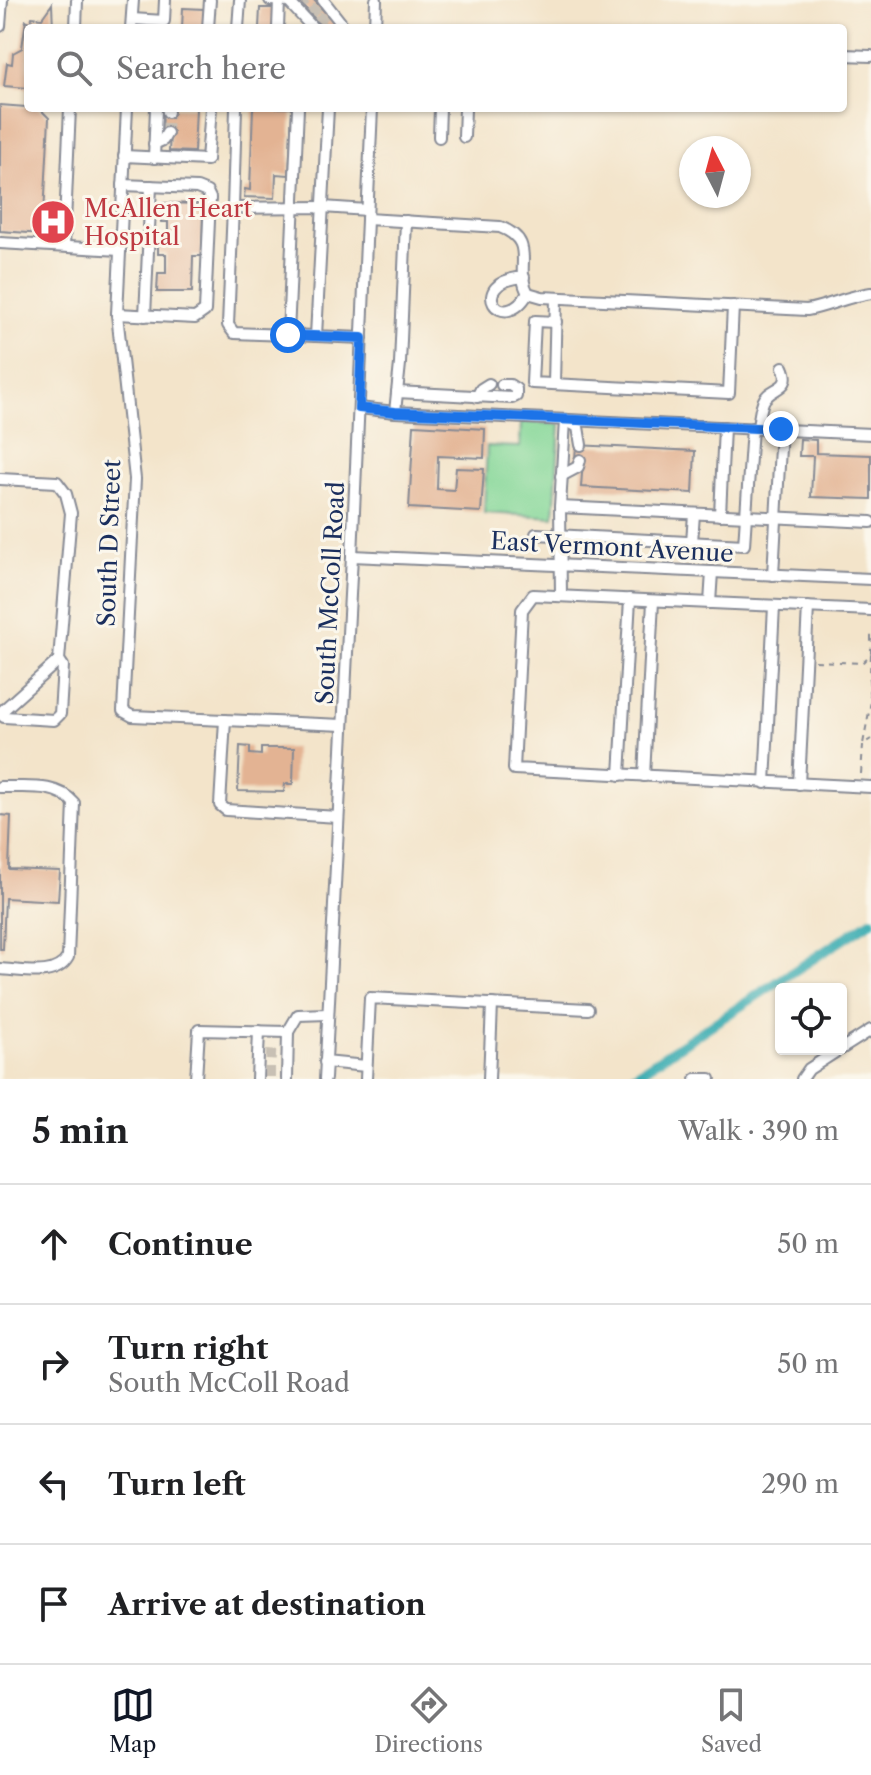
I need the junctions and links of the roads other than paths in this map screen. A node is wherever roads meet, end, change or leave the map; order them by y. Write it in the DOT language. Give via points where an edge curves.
graph roads {
  1 [pos="2,0"];
  2 [pos="77,0"];
  3 [pos="133,0"];
  4 [pos="165,0"];
  5 [pos="210,0"];
  6 [pos="240,0"];
  7 [pos="270,0"];
  8 [pos="376,0"];
  9 [pos="291,3"];
  10 [pos="318,14"];
  11 [pos="0,24"];
  12 [pos="76,24"];
  13 [pos="132,24"];
  14 [pos="208,24"];
  15 [pos="238,24"];
  16 [pos="280,24"];
  17 [pos="340,24"];
  18 [pos="375,24"];
  19 [pos="847,55"];
  20 [pos="871,56"];
  21 [pos="70,112"];
  22 [pos="127,112"];
  23 [pos="156,112"];
  24 [pos="211,112"];
  25 [pos="236,112"];
  26 [pos="298,112"];
  27 [pos="328,112"];
  28 [pos="372,112"];
  29 [pos="440,112"];
  30 [pos="465,112"];
  31 [pos="167,133"];
  32 [pos="439,137"];
  33 [pos="464,137"];
  34 [pos="154,144"];
  35 [pos="124,156"];
  36 [pos="154,158"];
  37 [pos="123,185"];
  38 [pos="151,186"];
  39 [pos="323,207"];
  40 [pos="233,208"];
  41 [pos="293,208"];
  42 [pos="367,214"];
  43 [pos="406,221"];
  44 [pos="0,243"];
  45 [pos="64,246"];
  46 [pos="120,250"];
  47 [pos="524,277"];
  48 [pos="528,293"];
  49 [pos="871,293"];
  50 [pos="556,298"];
  51 [pos="733,306"];
  52 [pos="117,314"];
  53 [pos="145,316"];
  54 [pos="556,322"];
  55 [pos="288,335"];
  56 [pos="316,336"];
  57 [pos="362,338"];
  58 [pos="783,367"];
  59 [pos="489,384"];
  60 [pos="554,384"];
  61 [pos="502,385"];
  62 [pos="397,392"];
  63 [pos="477,397"];
  64 [pos="359,408"];
  65 [pos="395,412"];
  66 [pos="565,420"];
  67 [pos="724,427"];
  68 [pos="755,428"];
  69 [pos="781,429"];
  70 [pos="871,434"];
  71 [pos="581,445"];
  72 [pos="580,460"];
  73 [pos="561,476"];
  74 [pos="0,479"];
  75 [pos="560,507"];
  76 [pos="694,514"];
  77 [pos="720,515"];
  78 [pos="746,516"];
  79 [pos="777,518"];
  80 [pos="871,522"];
  81 [pos="536,534"];
  82 [pos="560,536"];
  83 [pos="692,542"];
  84 [pos="352,556"];
  85 [pos="560,565"];
  86 [pos="712,572"];
  87 [pos="773,575"];
  88 [pos="871,579"];
  89 [pos="561,595"];
  90 [pos="630,599"];
  91 [pos="653,601"];
  92 [pos="710,603"];
  93 [pos="774,606"];
  94 [pos="808,607"];
  95 [pos="871,610"];
  96 [pos="59,660"];
  97 [pos="0,713"];
  98 [pos="225,720"];
  99 [pos="343,725"];
  100 [pos="620,775"];
  101 [pos="644,776"];
  102 [pos="765,783"];
  103 [pos="799,784"];
  104 [pos="0,787"];
  105 [pos="866,787"];
  106 [pos="338,817"];
  107 [pos="0,969"];
  108 [pos="492,1004"];
  109 [pos="588,1009"];
  110 [pos="328,1014"];
  111 [pos="871,1030"];
  112 [pos="259,1031"];
  113 [pos="288,1032"];
  114 [pos="847,1045"];
  115 [pos="831,1055"];
  116 [pos="325,1062"];
  117 [pos="366,1066"];
  118 [pos="260,1074"];
  119 [pos="285,1075"];
  120 [pos="196,1079"];
  121 [pos="325,1079"];
  122 [pos="366,1079"];
  123 [pos="489,1079"];
  124 [pos="696,1079"];
  125 [pos="710,1079"];
  126 [pos="802,1079"];
  1 -- 11 [label="street"];
  2 -- 12 [label="street"];
  3 -- 13 [label="street"];
  4 -- 13 [label="street" via="164,21"];
  5 -- 14 [label="street"];
  6 -- 15 [label="street"];
  7 -- 9 [label="street"];
  8 -- 18 [label="street"];
  9 -- 10 [label="street"];
  9 -- 16 [label="street"];
  10 -- 17 [label="street"];
  19 -- 20 [label="street"];
  21 -- 45 [label="street"];
  22 -- 35 [label="street, South D Street"];
  23 -- 34 [label="street"];
  24 -- 36 [label="street" via="207,160"];
  25 -- 40 [label="street"];
  26 -- 41 [label="street"];
  27 -- 39 [label="street"];
  28 -- 42 [label="street, South McColl Road"];
  29 -- 32 [label="street"];
  30 -- 33 [label="street"];
  31 -- 34 [label="street"];
  34 -- 36 [label="street"];
  35 -- 36 [label="street"];
  35 -- 37 [label="street, South D Street"];
  37 -- 38 [label="street"];
  37 -- 46 [label="street, South D Street"];
  38 -- 53 [label="street"];
  38 -- 53 [label="street" via="197,188 210,198 205,311 195,318"];
  39 -- 41 [label="street"];
  39 -- 42 [label="street"];
  39 -- 56 [label="street"];
  40 -- 41 [label="street"];
  40 -- 55 [label="street" via="228,325 234,333"];
  41 -- 55 [label="street"];
  42 -- 43 [label="street"];
  42 -- 57 [label="street, South McColl Road"];
  43 -- 47 [label="street" via="512,232 522,244"];
  43 -- 62 [label="street"];
  44 -- 45 [label="street"];
  45 -- 46 [label="street"];
  46 -- 52 [label="street, South D Street"];
  47 -- 48 [label="street"];
  47 -- 48 [label="street" via="501,281 492,299 495,306 511,311"];
  48 -- 50 [label="street"];
  49 -- 51 [label="street" via="807,310"];
  50 -- 51 [label="street"];
  50 -- 54 [label="street"];
  51 -- 60 [label="street" via="729,393"];
  52 -- 53 [label="street"];
  52 -- 98 [label="street, South D Street" via="135,479 123,711 132,716"];
  54 -- 60 [label="street"];
  54 -- 60 [label="street" via="535,321 532,383"];
  55 -- 56 [label="street"];
  56 -- 57 [label="street"];
  57 -- 64 [label="street, South McColl Road"];
  58 -- 68 [label="street" via="785,381 763,401"];
  59 -- 63 [label="street"];
  61 -- 63 [label="street" via="516,389 516,396"];
  62 -- 63 [label="street"];
  62 -- 65 [label="street"];
  64 -- 65 [label="street"];
  64 -- 84 [label="street, South McColl Road"];
  65 -- 66 [label="street"];
  66 -- 67 [label="street"];
  66 -- 71 [label="street" via="578,427"];
  66 -- 73 [label="street"];
  67 -- 68 [label="street"];
  67 -- 77 [label="street"];
  68 -- 69 [label="street"];
  68 -- 78 [label="street"];
  69 -- 70 [label="street"];
  69 -- 79 [label="street"];
  72 -- 73 [label="street" via="578,467"];
  73 -- 75 [label="street"];
  74 -- 96 [label="street" via="57,482 66,494 71,513"];
  75 -- 76 [label="street"];
  75 -- 82 [label="street"];
  76 -- 77 [label="street"];
  76 -- 83 [label="street"];
  77 -- 78 [label="street"];
  78 -- 79 [label="street"];
  78 -- 83 [label="street" via="744,545"];
  79 -- 80 [label="street"];
  79 -- 87 [label="street"];
  81 -- 82 [label="street"];
  82 -- 83 [label="street"];
  82 -- 85 [label="street"];
  84 -- 85 [label="street, East Vermont Avenue"];
  84 -- 99 [label="street, South McColl Road"];
  85 -- 86 [label="street, East Vermont Avenue"];
  85 -- 89 [label="street"];
  86 -- 87 [label="street, East Vermont Avenue"];
  86 -- 92 [label="street"];
  87 -- 88 [label="street, East Vermont Avenue"];
  89 -- 90 [label="street"];
  89 -- 100 [label="street" via="533,595 522,610 514,769"];
  90 -- 91 [label="street"];
  90 -- 100 [label="street"];
  91 -- 92 [label="street"];
  91 -- 101 [label="street"];
  92 -- 93 [label="street"];
  93 -- 94 [label="street"];
  93 -- 102 [label="street"];
  94 -- 95 [label="street"];
  94 -- 103 [label="street"];
  96 -- 97 [label="street"];
  96 -- 97 [label="street" via="60,714 54,720"];
  98 -- 99 [label="street, South D Street"];
  98 -- 106 [label="street" via="220,805 226,810"];
  99 -- 106 [label="street, South McColl Road"];
  100 -- 101 [label="street"];
  101 -- 102 [label="street"];
  102 -- 103 [label="street"];
  103 -- 105 [label="street"];
  104 -- 107 [label="street" via="56,789 74,803 68,957 52,971"];
  106 -- 110 [label="street, South McColl Road"];
  108 -- 109 [label="street"];
  108 -- 117 [label="street" via="370,998"];
  108 -- 123 [label="street"];
  110 -- 113 [label="street" via="298,1015"];
  110 -- 116 [label="street, South McColl Road"];
  111 -- 114 [label="street"];
  112 -- 113 [label="street"];
  112 -- 118 [label="street"];
  112 -- 120 [label="street" via="199,1030"];
  113 -- 119 [label="street"];
  115 -- 126 [label="street"];
  116 -- 117 [label="street"];
  116 -- 121 [label="street, South McColl Road"];
  117 -- 122 [label="street"];
  124 -- 125 [label="street"];
}
